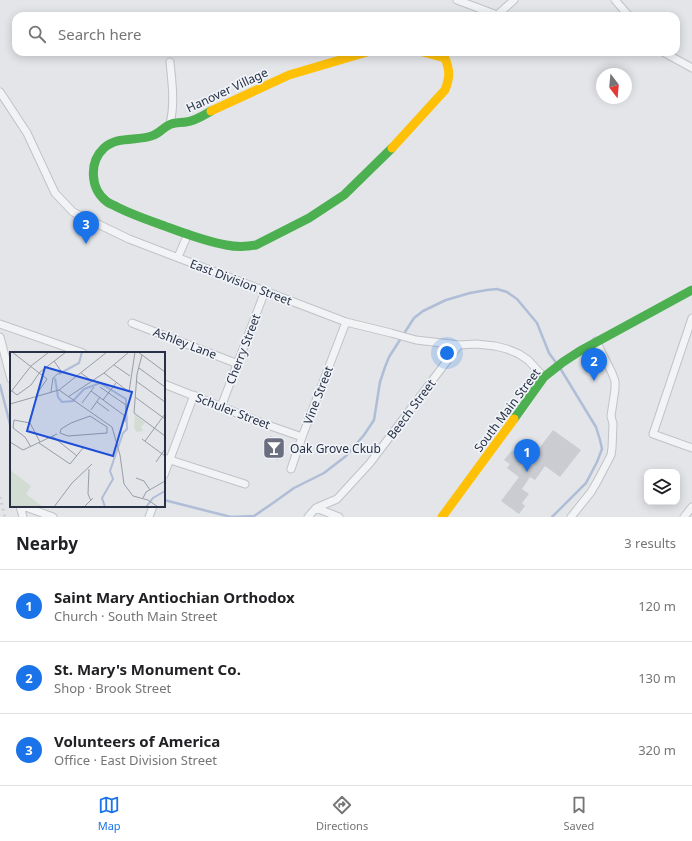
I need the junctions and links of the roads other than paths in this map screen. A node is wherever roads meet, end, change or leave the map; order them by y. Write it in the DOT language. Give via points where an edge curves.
graph roads {
  1 [pos="457,0"];
  2 [pos="514,0"];
  3 [pos="615,0"];
  4 [pos="487,12"];
  5 [pos="501,12"];
  6 [pos="626,12"];
  7 [pos="353,56"];
  8 [pos="438,56"];
  9 [pos="670,56"];
  10 [pos="170,62"];
  11 [pos="692,68"];
  12 [pos="0,92"];
  13 [pos="170,124"];
  14 [pos="188,234"];
  15 [pos="178,257"];
  16 [pos="692,290"];
  17 [pos="265,291"];
  18 [pos="692,318"];
  19 [pos="132,322"];
  20 [pos="346,322"];
  21 [pos="0,324"];
  22 [pos="0,337"];
  23 [pos="596,341"];
  24 [pos="459,345"];
  25 [pos="80,352"];
  26 [pos="238,364"];
  27 [pos="10,376"];
  28 [pos="544,377"];
  29 [pos="165,384"];
  30 [pos="194,395"];
  31 [pos="221,407"];
  32 [pos="302,436"];
  33 [pos="692,448"];
  34 [pos="167,459"];
  35 [pos="290,469"];
  36 [pos="165,470"];
  37 [pos="245,484"];
  38 [pos="22,507"];
  39 [pos="25,507"];
  40 [pos="153,507"];
  41 [pos="692,507"];
  42 [pos="316,508"];
  43 [pos="23,517"];
  44 [pos="53,517"];
  45 [pos="149,517"];
  46 [pos="308,517"];
  47 [pos="339,517"];
  48 [pos="442,517"];
  49 [pos="571,517"];
  50 [pos="684,517"];
  1 -- 4 [label="street"];
  2 -- 5 [label="street"];
  3 -- 6 [label="street"];
  7 -- 13 [label="street, Hanover Village" via="289,75 188,122"];
  8 -- 14 [label="street, Hanover Village" via="445,58 450,71 445,90 387,154 344,195 309,218 270,239 248,247 220,244"];
  9 -- 11 [label="street"];
  10 -- 13 [label="street" via="173,113"];
  12 -- 15 [label="street, East Division Street" via="27,133 56,192 73,212 129,239"];
  13 -- 14 [label="street, Hanover Village" via="154,136 116,141 105,147 94,165 93,175 100,195 107,202 128,213"];
  14 -- 15 [label="street"];
  15 -- 17 [label="street, East Division Street"];
  16 -- 23 [label="street, South Main Street"];
  17 -- 20 [label="street, East Division Street"];
  17 -- 26 [label="street, Cherry Street"];
  18 -- 33 [label="street" via="653,434"];
  19 -- 26 [label="street, Ashley Lane"];
  20 -- 24 [label="street, East Division Street" via="416,340"];
  20 -- 32 [label="street, Vine Street"];
  21 -- 25 [label="street"];
  22 -- 27 [label="street"];
  23 -- 28 [label="street, South Main Street"];
  23 -- 49 [label="street" via="615,381 611,416 612,448 611,455 591,492"];
  24 -- 28 [label="street, East Division Street" via="476,344 507,349 528,360"];
  24 -- 42 [label="street, Beech Street" via="370,463 337,499"];
  26 -- 31 [label="street, Cherry Street"];
  28 -- 48 [label="street, South Main Street"];
  29 -- 30 [label="street, Schuler Street"];
  30 -- 31 [label="street, Schuler Street"];
  30 -- 34 [label="street"];
  31 -- 32 [label="street, Schuler Street"];
  32 -- 35 [label="street, Vine Street"];
  34 -- 36 [label="street"];
  34 -- 37 [label="street"];
  38 -- 43 [label="street"];
  39 -- 44 [label="street"];
  40 -- 45 [label="street"];
  41 -- 50 [label="street"];
  42 -- 46 [label="street, Beech Street"];
  42 -- 47 [label="street"];
}
